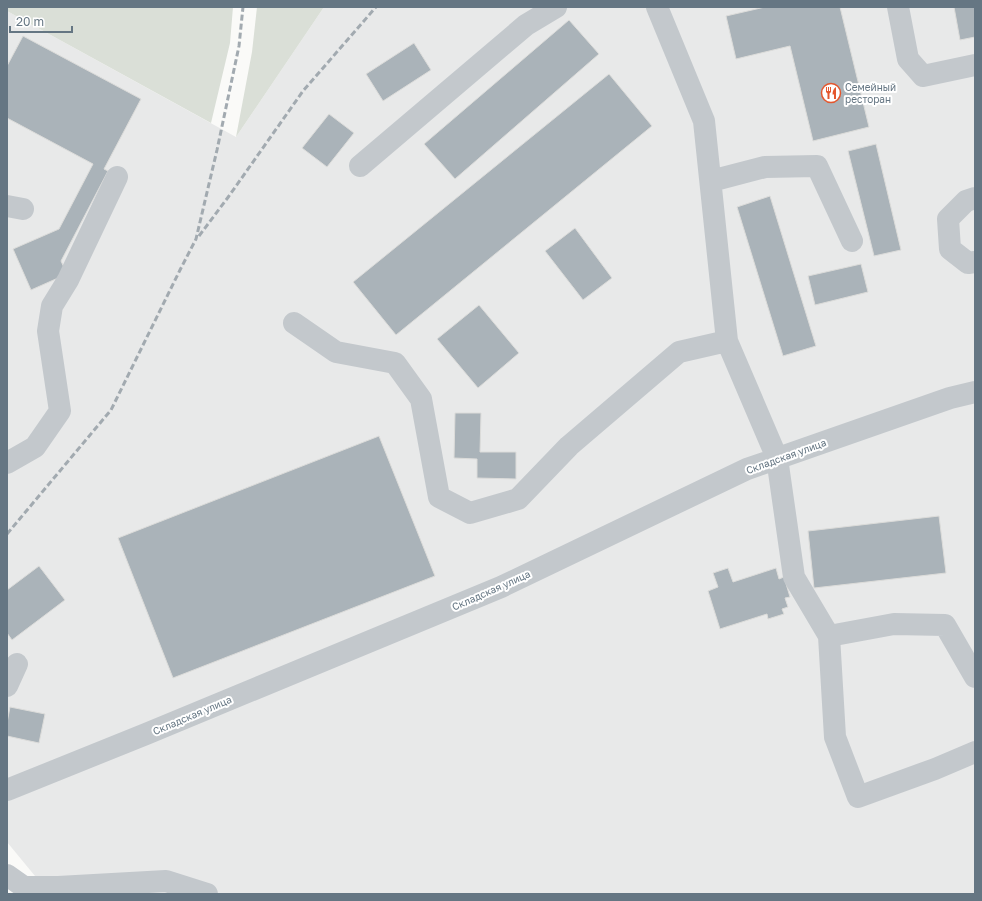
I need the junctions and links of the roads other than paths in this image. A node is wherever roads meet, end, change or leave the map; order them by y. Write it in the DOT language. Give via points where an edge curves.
graph roads {
  1 [pos="556,7"];
  2 [pos="658,7"];
  3 [pos="898,7"];
  4 [pos="975,65"];
  5 [pos="360,166"];
  6 [pos="117,177"];
  7 [pos="711,181"];
  8 [pos="975,198"];
  9 [pos="852,241"];
  10 [pos="975,262"];
  11 [pos="294,323"];
  12 [pos="727,341"];
  13 [pos="975,392"];
  14 [pos="777,458"];
  15 [pos="7,463"];
  16 [pos="829,636"];
  17 [pos="17,664"];
  18 [pos="975,677"];
  19 [pos="7,686"];
  20 [pos="975,752"];
  21 [pos="7,790"];
  22 [pos="19,885"];
  23 [pos="62,890"];
  24 [pos="206,894"];
  1 -- 5 [label="street" via="526,25"];
  2 -- 7 [label="street" via="704,120"];
  3 -- 4 [label="street" via="908,59 923,76"];
  6 -- 15 [label="street" via="68,280 52,306 48,330 60,411 35,447"];
  7 -- 9 [label="street" via="764,166 818,166"];
  7 -- 12 [label="street"];
  8 -- 10 [label="street" via="966,201 948,219 950,249 968,263"];
  11 -- 12 [label="street" via="336,352 394,363 421,399 439,497 470,513 518,499 569,446 679,352"];
  12 -- 14 [label="street"];
  13 -- 14 [label="street, Складская улица" via="950,398"];
  14 -- 16 [label="street" via="794,577"];
  14 -- 21 [label="street, Складская улица" via="747,469 501,587"];
  16 -- 18 [label="street" via="894,624 945,625"];
  16 -- 20 [label="street" via="835,737 858,797"];
  17 -- 19 [label="street"];
  22 -- 23 [label="street"];
  23 -- 24 [label="street" via="166,881"];
}
